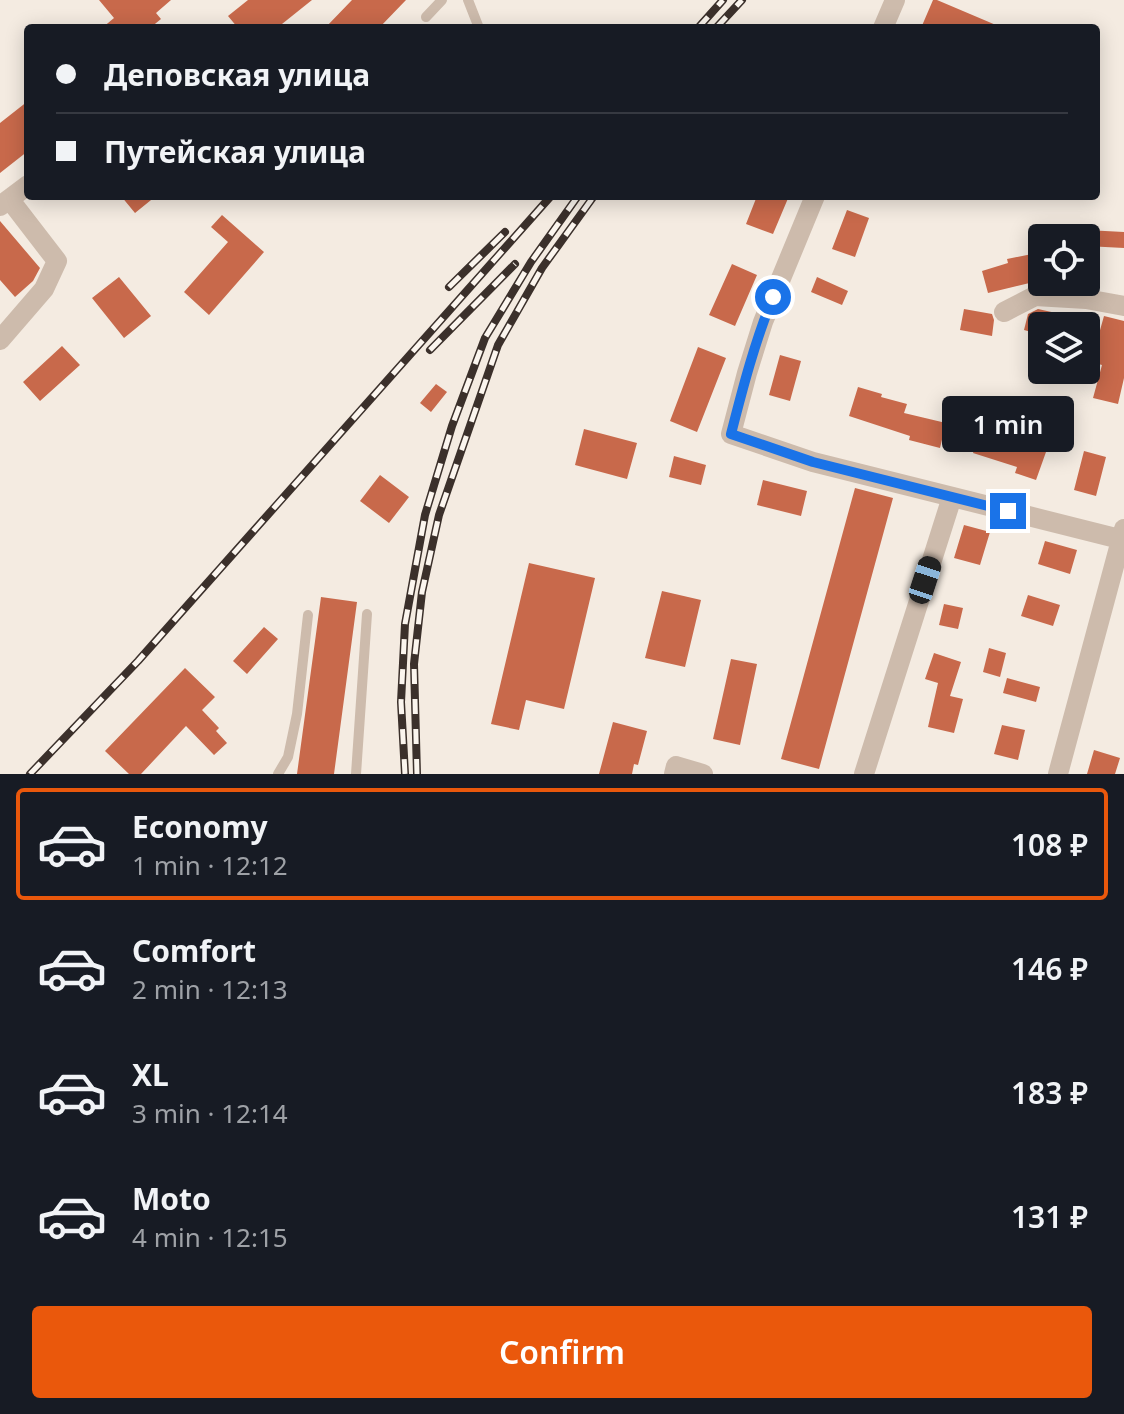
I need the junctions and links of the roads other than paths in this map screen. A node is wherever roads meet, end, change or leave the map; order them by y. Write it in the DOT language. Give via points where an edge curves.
graph roads {
  1 [pos="442,0"];
  2 [pos="468,0"];
  3 [pos="895,0"];
  4 [pos="426,17"];
  5 [pos="477,24"];
  6 [pos="885,24"];
  7 [pos="24,188"];
  8 [pos="813,200"];
  9 [pos="5,203"];
  10 [pos="1124,306"];
  11 [pos="1004,312"];
  12 [pos="0,340"];
  13 [pos="952,497"];
  14 [pos="1123,536"];
  15 [pos="367,614"];
  16 [pos="308,615"];
  17 [pos="675,770"];
  18 [pos="278,774"];
  19 [pos="356,774"];
  20 [pos="703,774"];
  21 [pos="864,774"];
  22 [pos="1058,774"];
  1 -- 4 [label="lane"];
  2 -- 5 [label="lane"];
  3 -- 6 [label="street"];
  7 -- 9 [label="street"];
  8 -- 13 [label="street" via="763,322 731,434 813,462"];
  9 -- 12 [label="street" via="57,261 44,289"];
  10 -- 11 [label="street" via="1035,296"];
  13 -- 14 [label="street"];
  13 -- 21 [label="street"];
  14 -- 22 [label="street"];
  15 -- 19 [label="lane"];
  16 -- 18 [label="lane" via="297,714 288,757"];
  17 -- 20 [label="street"];
}
